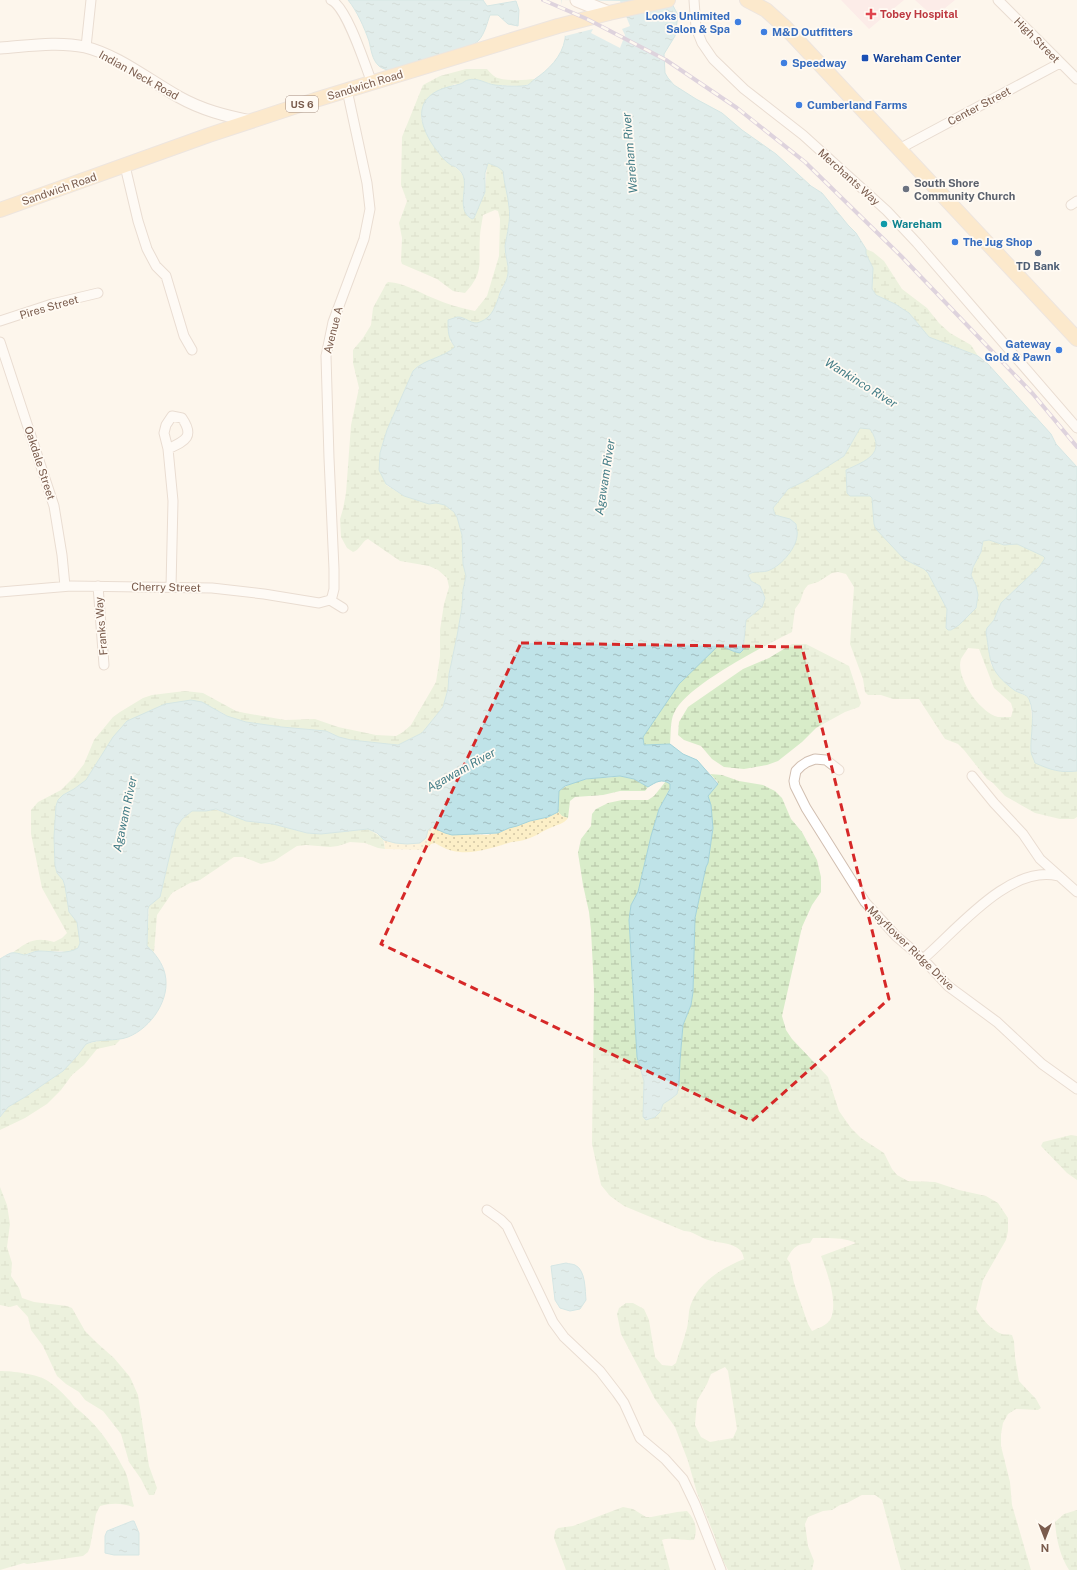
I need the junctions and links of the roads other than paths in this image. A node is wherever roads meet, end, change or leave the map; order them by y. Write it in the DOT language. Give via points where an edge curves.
graph roads {
  1 [pos="91,0"];
  2 [pos="331,0"];
  3 [pos="577,0"];
  4 [pos="668,0"];
  5 [pos="694,0"];
  6 [pos="748,0"];
  7 [pos="998,0"];
  8 [pos="615,12"];
  9 [pos="86,47"];
  10 [pos="0,48"];
  11 [pos="1060,63"];
  12 [pos="1077,79"];
  13 [pos="372,83"];
  14 [pos="347,90"];
  15 [pos="252,121"];
  16 [pos="899,149"];
  17 [pos="125,166"];
  18 [pos="0,210"];
  19 [pos="98,293"];
  20 [pos="0,321"];
  21 [pos="1077,339"];
  22 [pos="0,342"];
  23 [pos="192,350"];
  24 [pos="1077,428"];
  25 [pos="168,449"];
  26 [pos="65,586"];
  27 [pos="98,586"];
  28 [pos="171,587"];
  29 [pos="0,592"];
  30 [pos="330,600"];
  31 [pos="343,608"];
  32 [pos="104,665"];
  33 [pos="839,770"];
  34 [pos="972,776"];
  35 [pos="1058,876"];
  36 [pos="1077,892"];
  37 [pos="923,959"];
  38 [pos="1077,1089"];
  39 [pos="487,1210"];
  40 [pos="721,1570"];
  1 -- 9 [label="street"];
  2 -- 13 [label="street" via="337,4 347,20"];
  3 -- 8 [label="main road"];
  4 -- 8 [label="main road, Sandwich Road / US 6"];
  5 -- 24 [label="street, Merchants Way" via="697,33 712,59 878,202"];
  6 -- 16 [label="main road" via="766,10 785,27"];
  7 -- 11 [label="street, High Street"];
  8 -- 13 [label="main road, Sandwich Road / US 6"];
  9 -- 10 [label="street, Indian Neck Road" via="53,45"];
  9 -- 15 [label="street, Indian Neck Road" via="117,60 197,106 217,114"];
  11 -- 12 [label="street, High Street"];
  11 -- 16 [label="street, Center Street"];
  13 -- 14 [label="main road, Sandwich Road / US 6"];
  14 -- 15 [label="main road, Sandwich Road / US 6"];
  14 -- 30 [label="street, Avenue A" via="367,183 370,210 364,239 334,322 326,356 334,569 334,589"];
  15 -- 17 [label="main road, Sandwich Road / US 6"];
  16 -- 21 [label="main road"];
  17 -- 18 [label="main road, Sandwich Road / US 6"];
  17 -- 23 [label="street" via="147,249 156,266 166,276 184,336"];
  19 -- 20 [label="street, Pires Street" via="52,304"];
  22 -- 26 [label="street, Oakdale Street" via="52,499 62,551"];
  25 -- 28 [label="street" via="173,501"];
  26 -- 27 [label="street, Cherry Street"];
  26 -- 29 [label="street, Cherry Street"];
  27 -- 28 [label="street, Cherry Street"];
  27 -- 32 [label="street, Franks Way"];
  28 -- 30 [label="street, Cherry Street" via="234,590 319,604"];
  30 -- 31 [label="street"];
  33 -- 37 [label="street, Mayflower Ridge Drive" via="826,760 815,759 796,771 795,786 865,902 896,936"];
  34 -- 35 [label="street" via="1023,834 1040,859"];
  35 -- 36 [label="street" via="1066,880"];
  35 -- 37 [label="street" via="1047,874 1031,877 994,895"];
  37 -- 38 [label="street, Mayflower Ridge Drive" via="948,986 997,1022 1042,1064"];
  39 -- 40 [label="street" via="507,1226 553,1322 564,1337 600,1371 617,1393 640,1438 665,1459 683,1479"];
}
